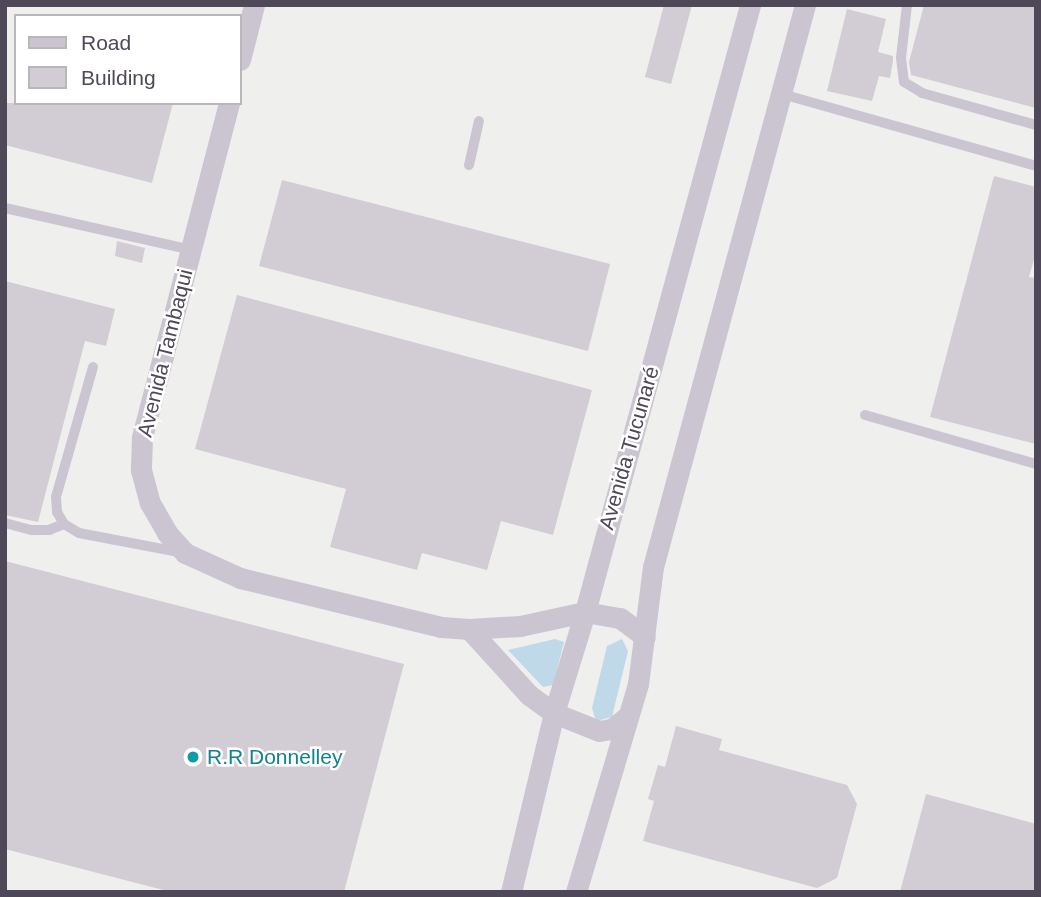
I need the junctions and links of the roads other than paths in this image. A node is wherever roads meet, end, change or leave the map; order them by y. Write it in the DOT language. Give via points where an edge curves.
graph roads {
  1 [pos="254,5"];
  2 [pos="750,5"];
  3 [pos="805,5"];
  4 [pos="907,5"];
  5 [pos="242,52"];
  6 [pos="782,94"];
  7 [pos="228,105"];
  8 [pos="479,121"];
  9 [pos="1036,125"];
  10 [pos="469,165"];
  11 [pos="1036,166"];
  12 [pos="5,208"];
  13 [pos="191,250"];
  14 [pos="93,367"];
  15 [pos="865,415"];
  16 [pos="1036,464"];
  17 [pos="5,523"];
  18 [pos="64,524"];
  19 [pos="186,553"];
  20 [pos="585,612"];
  21 [pos="469,629"];
  22 [pos="645,636"];
  23 [pos="554,713"];
  24 [pos="628,716"];
  25 [pos="511,892"];
  26 [pos="576,892"];
  1 -- 5 [label="street"];
  2 -- 20 [label="street, Avenida Tucunaré"];
  3 -- 6 [label="street"];
  4 -- 9 [label="lane" via="901,58 904,82 922,93"];
  6 -- 11 [label="lane"];
  6 -- 22 [label="street" via="653,566"];
  7 -- 13 [label="street, Avenida Tambaqui"];
  8 -- 10 [label="lane"];
  12 -- 13 [label="lane"];
  13 -- 19 [label="street, Avenida Tambaqui" via="142,438 141,470 150,503 167,533"];
  14 -- 18 [label="lane" via="56,496"];
  15 -- 16 [label="lane"];
  17 -- 18 [label="lane" via="32,530"];
  18 -- 19 [label="lane" via="79,533"];
  19 -- 21 [label="street, Avenida Tambaqui" via="240,578"];
  20 -- 21 [label="street, Avenida Tambaqui" via="520,626"];
  20 -- 22 [label="street" via="620,618"];
  20 -- 23 [label="street, Avenida Tucunaré"];
  21 -- 23 [label="street" via="529,695"];
  22 -- 24 [label="street"];
  23 -- 24 [label="street" via="599,732 612,729"];
  23 -- 25 [label="street, Avenida Tucunaré"];
  24 -- 26 [label="street"];
}
